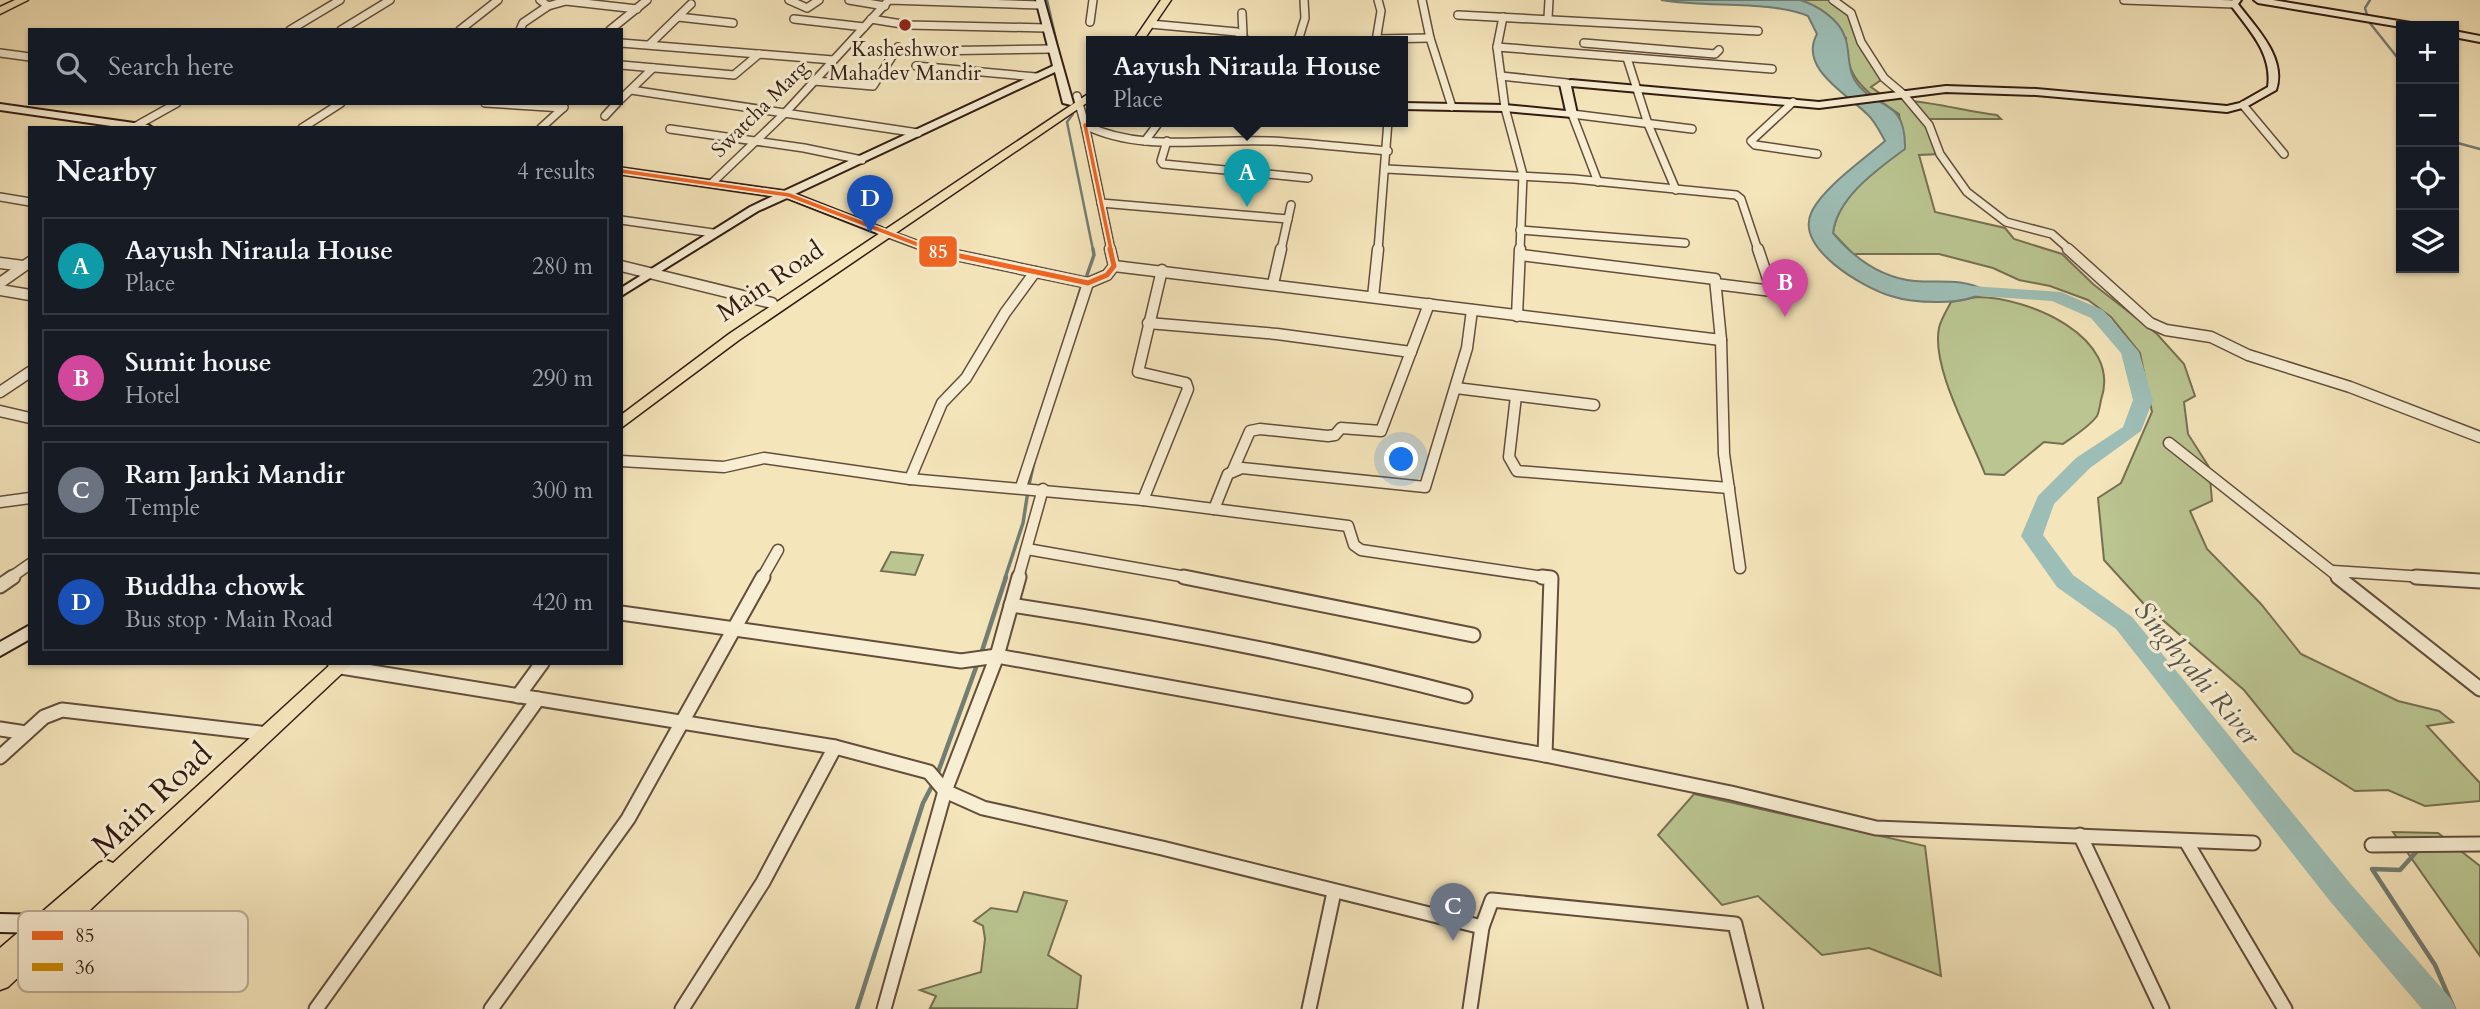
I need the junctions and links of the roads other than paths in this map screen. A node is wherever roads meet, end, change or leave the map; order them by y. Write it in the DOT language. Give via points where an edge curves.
graph roads {
  1 [pos="8,0"];
  2 [pos="23,0"];
  3 [pos="340,0"];
  4 [pos="390,0"];
  5 [pos="498,0"];
  6 [pos="540,0"];
  7 [pos="647,0"];
  8 [pos="789,0"];
  9 [pos="819,0"];
  10 [pos="849,0"];
  11 [pos="1093,0"];
  12 [pos="1166,0"];
  13 [pos="1175,0"];
  14 [pos="1304,0"];
  15 [pos="1378,0"];
  16 [pos="1422,0"];
  17 [pos="1549,0"];
  18 [pos="1833,0"];
  19 [pos="2124,0"];
  20 [pos="2259,0"];
  21 [pos="563,1"];
  22 [pos="2235,2"];
  23 [pos="887,3"];
  24 [pos="1041,3"];
  25 [pos="0,4"];
  26 [pos="691,4"];
  27 [pos="548,6"];
  28 [pos="637,9"];
  29 [pos="0,11"];
  30 [pos="1242,13"];
  31 [pos="1458,15"];
  32 [pos="678,17"];
  33 [pos="1503,17"];
  34 [pos="1548,18"];
  35 [pos="794,19"];
  36 [pos="871,19"];
  37 [pos="1090,22"];
  38 [pos="733,23"];
  39 [pos="2396,23"];
  40 [pos="1154,24"];
  41 [pos="864,27"];
  42 [pos="293,28"];
  43 [pos="344,28"];
  44 [pos="463,28"];
  45 [pos="521,28"];
  46 [pos="613,28"];
  47 [pos="1046,28"];
  48 [pos="1221,30"];
  49 [pos="1758,31"];
  50 [pos="2459,35"];
  51 [pos="1143,36"];
  52 [pos="1149,36"];
  53 [pos="1218,36"];
  54 [pos="1242,36"];
  55 [pos="1245,36"];
  56 [pos="1300,36"];
  57 [pos="1377,36"];
  58 [pos="1430,38"];
  59 [pos="1408,39"];
  60 [pos="2480,39"];
  61 [pos="623,43"];
  62 [pos="1584,43"];
  63 [pos="650,44"];
  64 [pos="898,47"];
  65 [pos="1497,47"];
  66 [pos="1052,49"];
  67 [pos="1660,50"];
  68 [pos="1719,50"];
  69 [pos="926,51"];
  70 [pos="0,53"];
  71 [pos="759,54"];
  72 [pos="28,57"];
  73 [pos="1627,58"];
  74 [pos="833,60"];
  75 [pos="1657,60"];
  76 [pos="623,65"];
  77 [pos="916,66"];
  78 [pos="1058,67"];
  79 [pos="653,68"];
  80 [pos="1772,69"];
  81 [pos="1501,76"];
  82 [pos="1036,77"];
  83 [pos="814,81"];
  84 [pos="1567,83"];
  85 [pos="623,89"];
  86 [pos="631,89"];
  87 [pos="1635,89"];
  88 [pos="1086,90"];
  89 [pos="1903,94"];
  90 [pos="623,97"];
  91 [pos="1086,97"];
  92 [pos="1075,102"];
  93 [pos="1793,102"];
  94 [pos="173,105"];
  95 [pos="338,105"];
  96 [pos="539,105"];
  97 [pos="615,105"];
  98 [pos="2243,105"];
  99 [pos="566,106"];
  100 [pos="1408,106"];
  101 [pos="0,107"];
  102 [pos="1452,107"];
  103 [pos="1505,108"];
  104 [pos="785,113"];
  105 [pos="1573,114"];
  106 [pos="605,116"];
  107 [pos="1648,124"];
  108 [pos="1085,125"];
  109 [pos="136,126"];
  110 [pos="305,126"];
  111 [pos="543,126"];
  112 [pos="1089,127"];
  113 [pos="1156,127"];
  114 [pos="1388,127"];
  115 [pos="1692,129"];
  116 [pos="670,130"];
  117 [pos="918,133"];
  118 [pos="756,141"];
  119 [pos="1145,141"];
  120 [pos="1167,141"];
  121 [pos="1388,150"];
  122 [pos="1817,154"];
  123 [pos="2284,154"];
  124 [pos="862,160"];
  125 [pos="1386,169"];
  126 [pos="623,171"];
  127 [pos="1523,175"];
  128 [pos="1308,177"];
  129 [pos="713,182"];
  130 [pos="1598,182"];
  131 [pos="1676,190"];
  132 [pos="789,195"];
  133 [pos="0,197"];
  134 [pos="28,202"];
  135 [pos="1101,203"];
  136 [pos="1291,205"];
  137 [pos="1288,219"];
  138 [pos="623,220"];
  139 [pos="1520,230"];
  140 [pos="882,232"];
  141 [pos="713,233"];
  142 [pos="1685,243"];
  143 [pos="1521,255"];
  144 [pos="0,263"];
  145 [pos="27,264"];
  146 [pos="623,266"];
  147 [pos="1114,266"];
  148 [pos="1161,270"];
  149 [pos="1035,272"];
  150 [pos="654,273"];
  151 [pos="0,283"];
  152 [pos="1088,283"];
  153 [pos="1273,284"];
  154 [pos="1716,284"];
  155 [pos="0,290"];
  156 [pos="623,292"];
  157 [pos="28,295"];
  158 [pos="1373,297"];
  159 [pos="772,303"];
  160 [pos="1429,304"];
  161 [pos="1472,310"];
  162 [pos="1517,316"];
  163 [pos="1148,323"];
  164 [pos="1721,340"];
  165 [pos="1411,352"];
  166 [pos="28,373"];
  167 [pos="1456,388"];
  168 [pos="0,392"];
  169 [pos="1516,396"];
  170 [pos="1594,405"];
  171 [pos="0,411"];
  172 [pos="623,411"];
  173 [pos="28,418"];
  174 [pos="623,421"];
  175 [pos="2480,437"];
  176 [pos="2169,443"];
  177 [pos="623,461"];
  178 [pos="1233,470"];
  179 [pos="910,479"];
  180 [pos="1021,488"];
  181 [pos="1729,488"];
  182 [pos="1043,489"];
  183 [pos="28,499"];
  184 [pos="1143,500"];
  185 [pos="0,502"];
  186 [pos="1214,509"];
  187 [pos="1027,549"];
  188 [pos="778,550"];
  189 [pos="28,565"];
  190 [pos="1740,568"];
  191 [pos="2333,571"];
  192 [pos="2480,581"];
  193 [pos="0,586"];
  194 [pos="1011,605"];
  195 [pos="623,613"];
  196 [pos="734,630"];
  197 [pos="28,633"];
  198 [pos="1473,635"];
  199 [pos="0,650"];
  200 [pos="996,656"];
  201 [pos="338,665"];
  202 [pos="541,665"];
  203 [pos="2480,689"];
  204 [pos="518,696"];
  205 [pos="1465,696"];
  206 [pos="537,699"];
  207 [pos="680,721"];
  208 [pos="0,729"];
  209 [pos="26,733"];
  210 [pos="260,733"];
  211 [pos="835,747"];
  212 [pos="1545,755"];
  213 [pos="0,757"];
  214 [pos="945,791"];
  215 [pos="2080,835"];
  216 [pos="2188,843"];
  217 [pos="2253,843"];
  218 [pos="2480,844"];
  219 [pos="2372,845"];
  220 [pos="1334,892"];
  221 [pos="58,911"];
  222 [pos="74,911"];
  223 [pos="0,923"];
  224 [pos="18,923"];
  225 [pos="1482,927"];
  226 [pos="18,946"];
  227 [pos="0,962"];
  228 [pos="18,963"];
  229 [pos="0,980"];
  230 [pos="316,1009"];
  231 [pos="491,1009"];
  232 [pos="682,1009"];
  233 [pos="884,1009"];
  234 [pos="1309,1009"];
  235 [pos="1470,1009"];
  236 [pos="1756,1009"];
  237 [pos="2162,1009"];
  238 [pos="2285,1009"];
  1 -- 25 [label="main road"];
  2 -- 29 [label="main road"];
  3 -- 42 [label="street"];
  4 -- 43 [label="street"];
  5 -- 44 [label="street"];
  6 -- 27 [label="street"];
  7 -- 28 [label="street"];
  8 -- 9 [label="street" via="807,8"];
  10 -- 23 [label="street"];
  11 -- 37 [label="street"];
  12 -- 40 [label="main road"];
  13 -- 40 [label="main road"];
  14 -- 56 [label="street"];
  15 -- 57 [label="street"];
  16 -- 58 [label="street"];
  17 -- 34 [label="street"];
  18 -- 89 [label="street" via="1851,13 1861,42 1884,78"];
  19 -- 22 [label="street"];
  20 -- 39 [label="street"];
  21 -- 27 [label="street"];
  21 -- 28 [label="street"];
  22 -- 98 [label="street" via="2264,46 2276,76 2273,88"];
  23 -- 24 [label="street"];
  23 -- 36 [label="street, Swatcha Marg"];
  24 -- 47 [label="street"];
  26 -- 32 [label="street"];
  27 -- 45 [label="street"];
  28 -- 46 [label="street"];
  30 -- 55 [label="street"];
  31 -- 33 [label="street"];
  32 -- 38 [label="street"];
  32 -- 63 [label="street"];
  33 -- 34 [label="street"];
  33 -- 65 [label="street"];
  34 -- 49 [label="street"];
  35 -- 41 [label="street"];
  36 -- 41 [label="street, Swatcha Marg"];
  36 -- 47 [label="street" via="904,25"];
  40 -- 48 [label="street"];
  40 -- 51 [label="main road"];
  40 -- 52 [label="main road"];
  41 -- 74 [label="street, Swatcha Marg"];
  47 -- 66 [label="street"];
  48 -- 53 [label="street"];
  48 -- 54 [label="street"];
  50 -- 60 [label="street"];
  58 -- 59 [label="street"];
  58 -- 102 [label="street"];
  61 -- 63 [label="street"];
  62 -- 67 [label="street"];
  63 -- 71 [label="street"];
  64 -- 83 [label="street" via="873,86"];
  65 -- 73 [label="street"];
  65 -- 81 [label="street"];
  66 -- 69 [label="street"];
  66 -- 78 [label="street"];
  67 -- 68 [label="street" via="1714,54"];
  67 -- 75 [label="street"];
  70 -- 72 [label="street"];
  71 -- 74 [label="street"];
  71 -- 79 [label="street" via="734,75"];
  73 -- 75 [label="street"];
  73 -- 87 [label="street"];
  74 -- 83 [label="street, Swatcha Marg"];
  75 -- 80 [label="street"];
  76 -- 79 [label="street"];
  77 -- 82 [label="street"];
  78 -- 82 [label="street"];
  78 -- 92 [label="street"];
  79 -- 86 [label="street"];
  81 -- 84 [label="street"];
  81 -- 103 [label="street"];
  82 -- 117 [label="street"];
  83 -- 104 [label="street, Swatcha Marg"];
  84 -- 87 [label="street"];
  84 -- 105 [label="street"];
  85 -- 86 [label="street"];
  86 -- 90 [label="street"];
  86 -- 104 [label="street"];
  87 -- 93 [label="street"];
  87 -- 107 [label="street"];
  88 -- 92 [label="main road, Main Road"];
  89 -- 93 [label="street" via="1841,104"];
  89 -- 98 [label="street" via="2007,90 2203,108"];
  89 -- 175 [label="street" via="1929,125 1940,154 1967,192 2006,222 2052,234 2150,323 2211,337 2248,355 2350,387"];
  91 -- 92 [label="main road, Main Road"];
  92 -- 108 [label="street"];
  92 -- 140 [label="main road, Main Road"];
  93 -- 122 [label="street" via="1751,141"];
  94 -- 109 [label="street"];
  95 -- 110 [label="street"];
  96 -- 99 [label="street"];
  97 -- 106 [label="street"];
  98 -- 123 [label="street"];
  99 -- 111 [label="street"];
  100 -- 102 [label="street"];
  101 -- 109 [label="street"];
  102 -- 103 [label="street"];
  103 -- 105 [label="street"];
  103 -- 127 [label="street"];
  104 -- 117 [label="street"];
  104 -- 118 [label="street, Swatcha Marg"];
  105 -- 107 [label="street"];
  105 -- 130 [label="street"];
  107 -- 115 [label="street"];
  107 -- 131 [label="street"];
  108 -- 135 [label="street"];
  112 -- 119 [label="street"];
  113 -- 119 [label="street"];
  114 -- 121 [label="street"];
  116 -- 118 [label="street"];
  117 -- 124 [label="street"];
  118 -- 124 [label="street"];
  118 -- 129 [label="street, Swatcha Marg"];
  119 -- 120 [label="street"];
  120 -- 121 [label="street" via="1269,141"];
  120 -- 128 [label="street" via="1164,164"];
  121 -- 125 [label="street"];
  124 -- 132 [label="street"];
  125 -- 127 [label="street"];
  125 -- 158 [label="street"];
  126 -- 129 [label="street"];
  127 -- 130 [label="street"];
  127 -- 139 [label="street"];
  129 -- 132 [label="street"];
  130 -- 131 [label="street"];
  131 -- 154 [label="street" via="1741,199 1772,291"];
  132 -- 140 [label="street"];
  132 -- 141 [label="street"];
  133 -- 134 [label="street"];
  135 -- 137 [label="street"];
  135 -- 147 [label="street"];
  136 -- 137 [label="street"];
  137 -- 153 [label="street"];
  138 -- 141 [label="street"];
  139 -- 142 [label="street"];
  139 -- 143 [label="street"];
  140 -- 149 [label="street" via="931,250"];
  140 -- 159 [label="main road, Main Road"];
  140 -- 174 [label="main road, Main Road"];
  141 -- 150 [label="street"];
  143 -- 154 [label="street" via="1715,279"];
  143 -- 162 [label="street"];
  144 -- 145 [label="street"];
  145 -- 151 [label="street"];
  146 -- 150 [label="street"];
  147 -- 148 [label="street"];
  147 -- 152 [label="street" via="1107,275"];
  148 -- 153 [label="street"];
  148 -- 163 [label="street"];
  149 -- 152 [label="street"];
  149 -- 179 [label="street" via="966,378 942,403"];
  150 -- 156 [label="street"];
  150 -- 159 [label="street"];
  152 -- 180 [label="street"];
  153 -- 158 [label="street"];
  154 -- 164 [label="street"];
  155 -- 157 [label="street"];
  158 -- 160 [label="street"];
  159 -- 172 [label="main road, Main Road"];
  160 -- 161 [label="street"];
  160 -- 165 [label="street"];
  161 -- 162 [label="street"];
  161 -- 167 [label="street"];
  162 -- 164 [label="street"];
  163 -- 165 [label="street"];
  163 -- 184 [label="street" via="1138,372 1178,380 1188,389"];
  164 -- 181 [label="street"];
  165 -- 178 [label="street" via="1381,431 1341,428 1328,436 1250,431"];
  166 -- 168 [label="street"];
  167 -- 169 [label="street"];
  167 -- 178 [label="street" via="1425,487"];
  169 -- 170 [label="street"];
  169 -- 181 [label="street" via="1509,457 1517,471"];
  171 -- 173 [label="street"];
  176 -- 191 [label="street"];
  177 -- 179 [label="street" via="724,467 764,458"];
  178 -- 186 [label="street"];
  179 -- 180 [label="street"];
  180 -- 182 [label="street"];
  181 -- 190 [label="street"];
  182 -- 184 [label="street"];
  182 -- 187 [label="street"];
  183 -- 185 [label="street"];
  184 -- 186 [label="street"];
  186 -- 212 [label="street" via="1348,526 1354,545 1361,550 1551,578"];
  187 -- 194 [label="street"];
  187 -- 198 [label="street"];
  188 -- 196 [label="street"];
  189 -- 193 [label="street"];
  191 -- 192 [label="street"];
  191 -- 203 [label="street"];
  194 -- 200 [label="street"];
  194 -- 205 [label="street" via="1163,628 1329,661"];
  195 -- 196 [label="street"];
  196 -- 200 [label="street" via="961,661"];
  196 -- 207 [label="street"];
  197 -- 199 [label="street"];
  200 -- 212 [label="street"];
  200 -- 214 [label="street"];
  201 -- 204 [label="street"];
  201 -- 210 [label="main road, Main Road"];
  201 -- 222 [label="main road, Main Road"];
  202 -- 204 [label="street"];
  204 -- 206 [label="street"];
  206 -- 207 [label="street"];
  206 -- 230 [label="street"];
  207 -- 211 [label="street"];
  207 -- 231 [label="street" via="628,818"];
  208 -- 209 [label="street"];
  209 -- 210 [label="street" via="44,717 62,710"];
  209 -- 213 [label="street"];
  210 -- 221 [label="main road, Main Road"];
  211 -- 214 [label="street" via="929,772"];
  211 -- 232 [label="street" via="763,882"];
  212 -- 215 [label="street" via="1876,828"];
  214 -- 220 [label="street" via="983,808"];
  214 -- 233 [label="street"];
  215 -- 216 [label="street"];
  215 -- 237 [label="street"];
  216 -- 217 [label="street"];
  216 -- 238 [label="street"];
  218 -- 219 [label="street"];
  220 -- 225 [label="street"];
  220 -- 234 [label="street"];
  223 -- 224 [label="street"];
  225 -- 235 [label="street"];
  225 -- 236 [label="street" via="1492,900 1735,924"];
  226 -- 227 [label="main road, Main Road"];
  228 -- 229 [label="main road, Main Road"];
}
